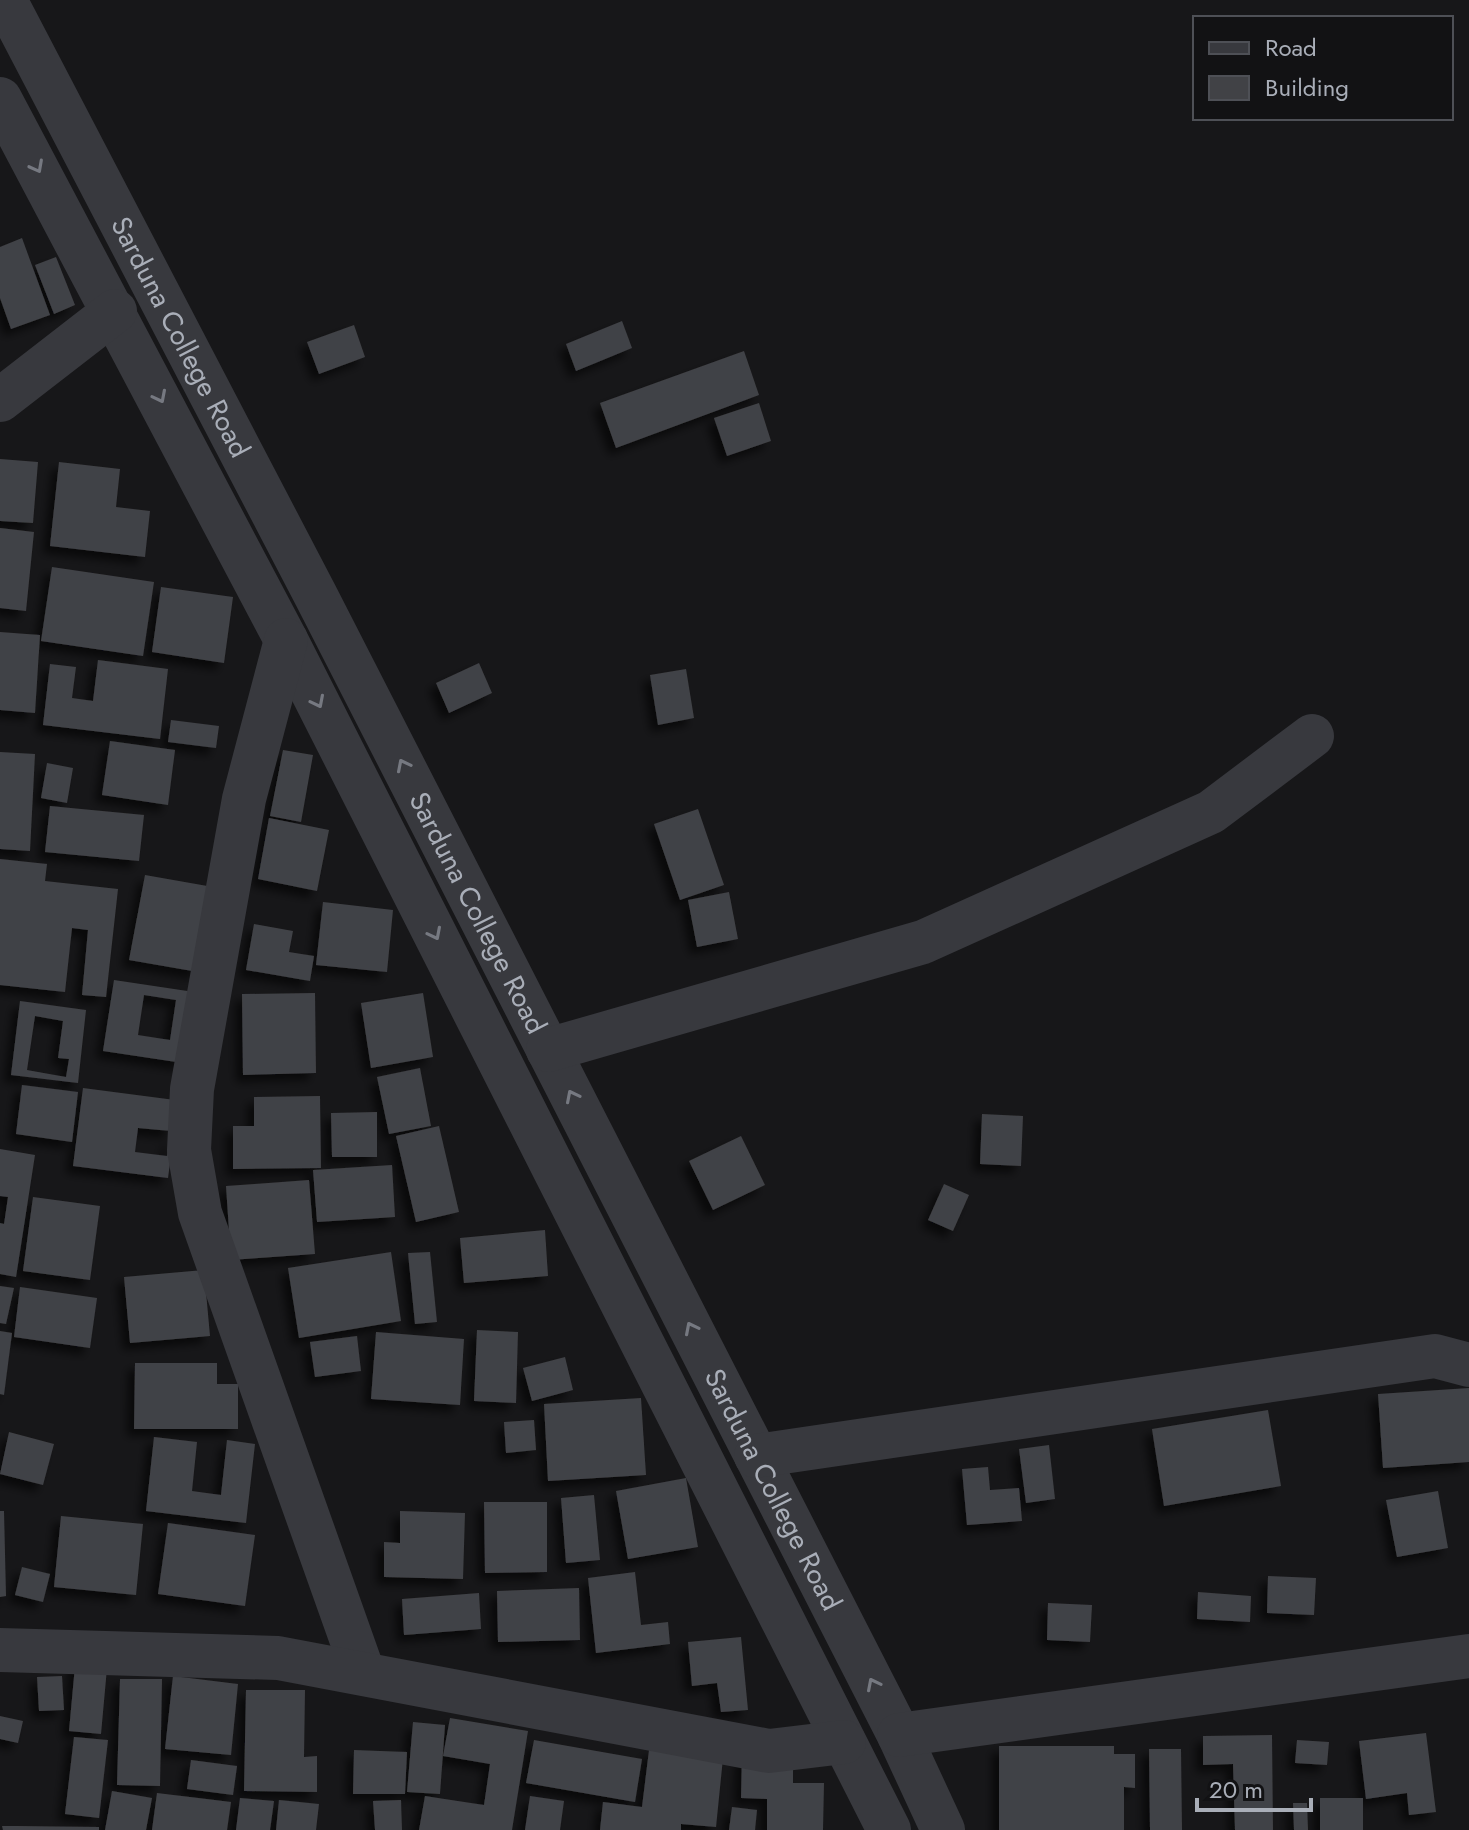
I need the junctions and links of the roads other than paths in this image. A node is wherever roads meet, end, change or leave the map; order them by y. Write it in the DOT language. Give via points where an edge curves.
graph roads {
  1 [pos="5,0"];
  2 [pos="0,99"];
  3 [pos="115,311"];
  4 [pos="0,400"];
  5 [pos="286,640"];
  6 [pos="1312,736"];
  7 [pos="548,1050"];
  8 [pos="1469,1365"];
  9 [pos="756,1456"];
  10 [pos="0,1650"];
  11 [pos="1469,1656"];
  12 [pos="363,1672"];
  13 [pos="899,1735"];
  14 [pos="844,1742"];
  15 [pos="889,1830"];
  16 [pos="943,1830"];
  7 -- 1 [label="street, Sarduna College Road, one-way"];
  2 -- 3 [label="street, Sarduna College Road, one-way"];
  3 -- 4 [label="street"];
  3 -- 5 [label="street, Sarduna College Road, one-way"];
  5 -- 12 [label="street" via="244,799 192,1089 189,1150 200,1213"];
  5 -- 14 [label="street, Sarduna College Road, one-way"];
  6 -- 7 [label="street" via="1211,812 923,942"];
  9 -- 7 [label="street, Sarduna College Road, one-way"];
  8 -- 9 [label="street" via="1435,1356"];
  13 -- 9 [label="street, Sarduna College Road, one-way"];
  10 -- 12 [label="street" via="278,1658"];
  11 -- 13 [label="street"];
  12 -- 14 [label="street" via="769,1751"];
  13 -- 16 [label="street, Sarduna College Road"];
  14 -- 15 [label="street, Sarduna College Road"];
}
